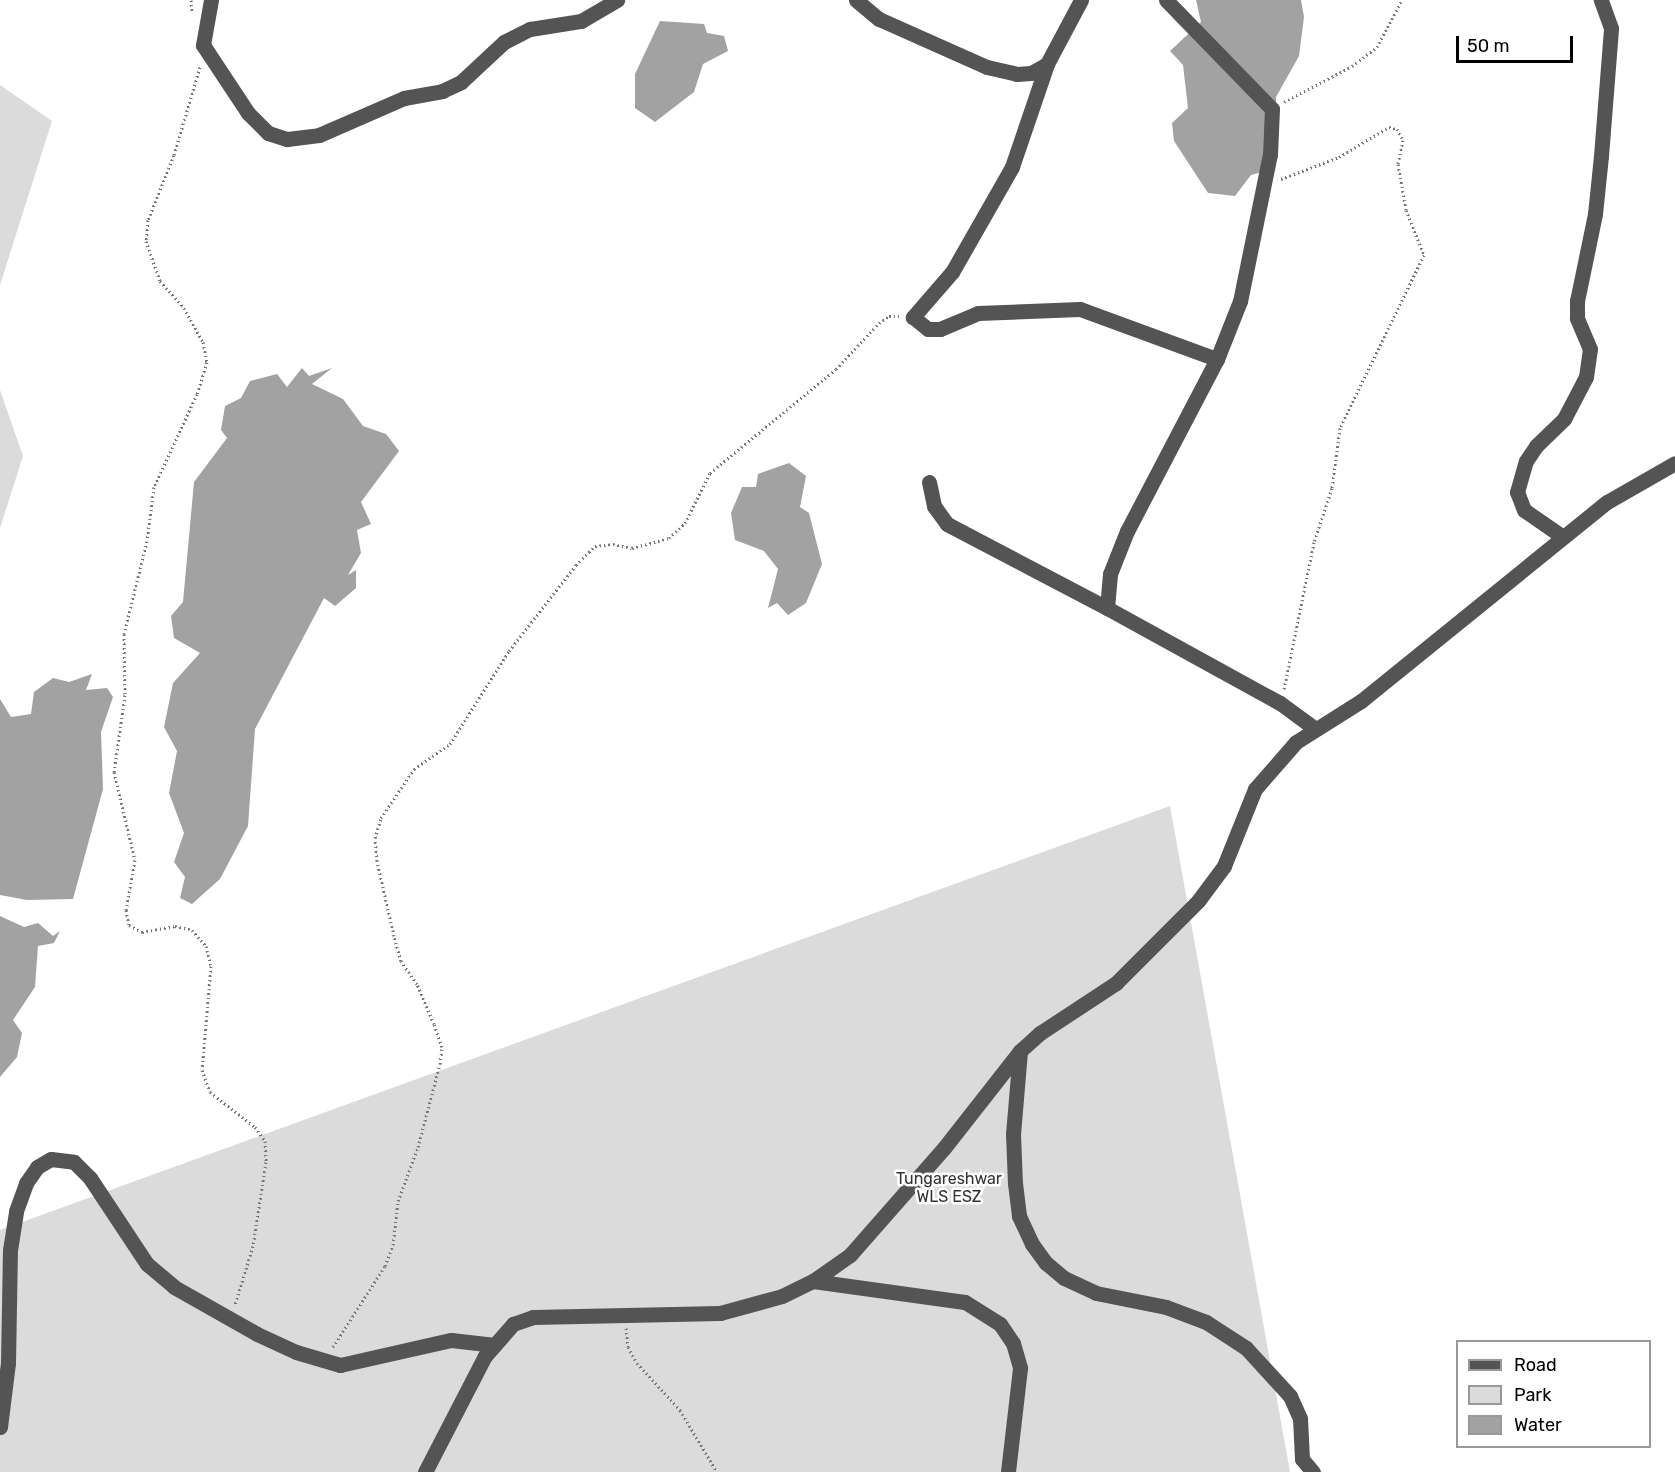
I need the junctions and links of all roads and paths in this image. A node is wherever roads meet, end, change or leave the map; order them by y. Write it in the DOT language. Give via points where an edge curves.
graph roads {
  1 [pos="211,0"];
  2 [pos="617,0"];
  3 [pos="856,0"];
  4 [pos="1081,0"];
  5 [pos="1166,0"];
  6 [pos="1402,0"];
  7 [pos="1601,0"];
  8 [pos="203,45"];
  9 [pos="1047,64"];
  10 [pos="1272,109"];
  11 [pos="1263,184"];
  12 [pos="914,317"];
  13 [pos="1217,359"];
  14 [pos="1675,463"];
  15 [pos="929,482"];
  16 [pos="1563,537"];
  17 [pos="1107,608"];
  18 [pos="1280,703"];
  19 [pos="1314,728"];
  20 [pos="1020,1051"];
  21 [pos="813,1281"];
  22 [pos="625,1318"];
  23 [pos="232,1319"];
  24 [pos="495,1345"];
  25 [pos="324,1362"];
  26 [pos="0,1427"];
  27 [pos="425,1472"];
  28 [pos="717,1472"];
  29 [pos="1008,1472"];
  30 [pos="1313,1472"];
  1 -- 8 [label="street"];
  2 -- 8 [label="street" via="581,21 530,29 504,42 461,82 442,91 404,98 319,135 287,139 268,133 248,113"];
  3 -- 9 [label="street" via="879,19 987,67 1024,73"];
  4 -- 9 [label="street"];
  5 -- 10 [label="street"];
  6 -- 10 [label="path" via="1377,47 1352,66"];
  7 -- 16 [label="street" via="1611,28 1601,156 1595,214 1577,301 1577,318 1590,350 1586,377 1564,419 1526,461 1516,492 1524,510"];
  8 -- 23 [label="path" via="198,86 154,204 146,241 160,281 184,308 204,342 207,362 154,487 147,541 124,634 125,695 114,772 135,860 126,910 129,925 142,932 175,926 192,930 206,946 211,966 202,1070 210,1092 255,1127 265,1141 267,1162 253,1246"];
  9 -- 12 [label="street" via="1012,167 952,272"];
  10 -- 11 [label="street" via="1270,154"];
  11 -- 13 [label="street" via="1240,301"];
  11 -- 18 [label="path" via="1339,157 1389,127 1397,129 1402,134 1398,164 1406,210 1424,255 1340,428 1332,488 1314,542"];
  12 -- 13 [label="street" via="928,329 940,329 984,312 1080,309"];
  12 -- 25 [label="path" via="889,316 879,323 836,369 733,451 710,472 685,523 669,538 632,548 613,543 595,546 588,552 560,582 509,651 450,744 414,770 381,818 375,838 377,861 393,936 442,1047 418,1147 398,1201 393,1245 385,1266"];
  13 -- 17 [label="street" via="1126,531 1110,574"];
  14 -- 16 [label="street" via="1607,502"];
  15 -- 17 [label="street" via="934,506 947,524"];
  16 -- 19 [label="street" via="1360,701"];
  17 -- 18 [label="street"];
  18 -- 19 [label="street"];
  19 -- 20 [label="street" via="1266,774 1224,866 1198,901 1116,983 1040,1033"];
  20 -- 21 [label="street" via="887,1217 850,1255"];
  20 -- 30 [label="street" via="1013,1134 1015,1183 1019,1216 1032,1244 1064,1278 1096,1293 1166,1307 1206,1322 1246,1348 1290,1396 1300,1418 1302,1460"];
  21 -- 22 [label="street" via="782,1296 720,1313"];
  21 -- 29 [label="street" via="965,1302 1000,1324 1013,1343 1020,1368"];
  22 -- 24 [label="street" via="522,1319"];
  22 -- 28 [label="path" via="628,1347 637,1363 680,1410"];
  23 -- 25 [label="street" via="257,1334"];
  23 -- 26 [label="street" via="174,1287 147,1264 90,1178 74,1162 51,1159 37,1167 26,1183 16,1211 10,1250 8,1363"];
  24 -- 25 [label="street" via="450,1340 394,1350 359,1362"];
  24 -- 27 [label="street"];
}
